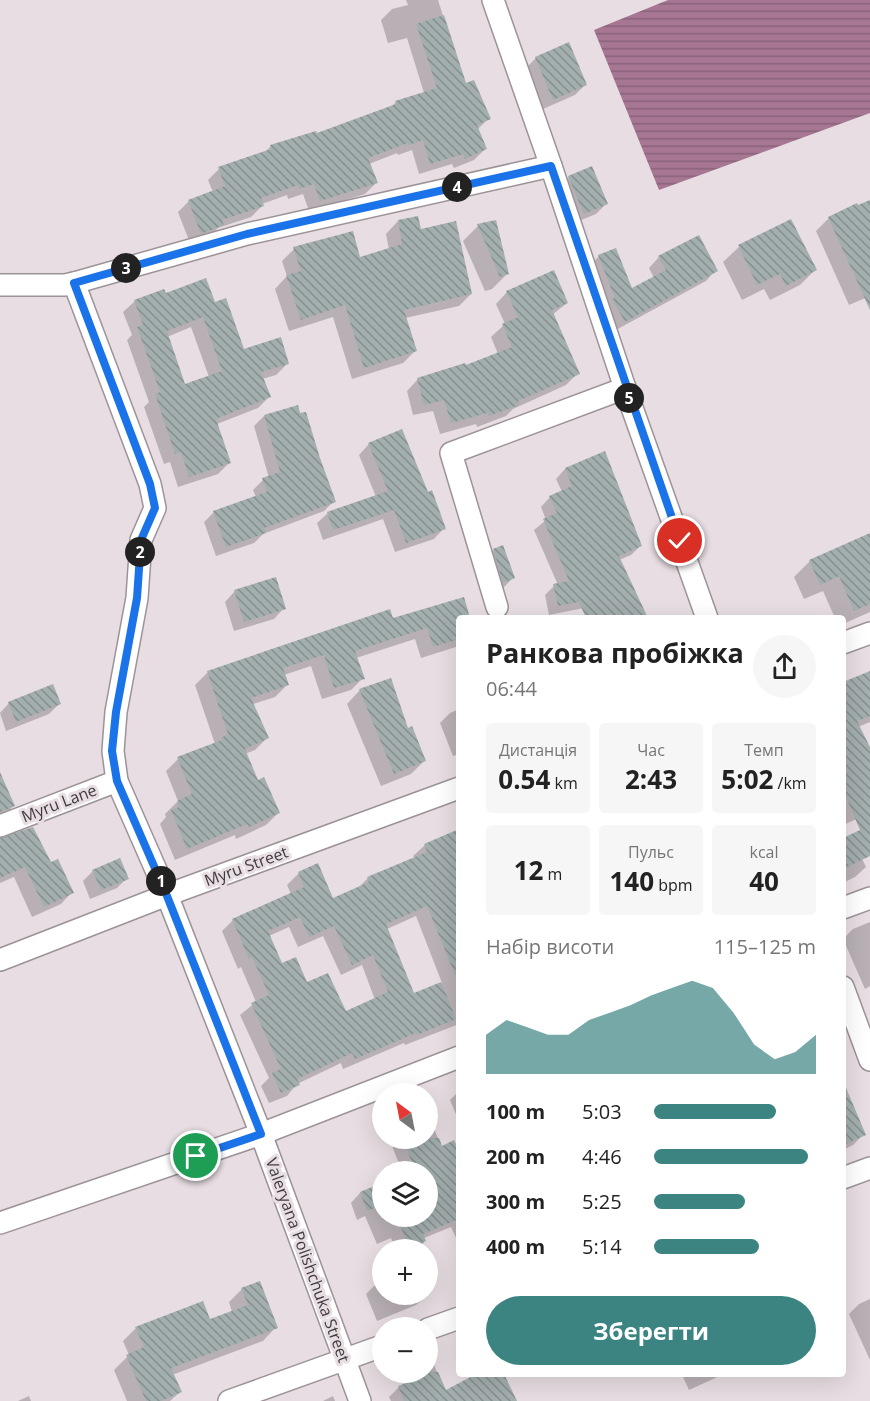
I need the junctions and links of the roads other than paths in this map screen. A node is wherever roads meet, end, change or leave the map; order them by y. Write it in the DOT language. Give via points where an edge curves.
graph roads {
  1 [pos="493,0"];
  2 [pos="551,166"];
  3 [pos="74,283"];
  4 [pos="0,285"];
  5 [pos="626,387"];
  6 [pos="497,607"];
  7 [pos="706,615"];
  8 [pos="870,633"];
  9 [pos="846,642"];
  10 [pos="117,781"];
  11 [pos="456,789"];
  12 [pos="0,826"];
  13 [pos="167,896"];
  14 [pos="870,898"];
  15 [pos="846,907"];
  16 [pos="0,960"];
  17 [pos="846,995"];
  18 [pos="456,1058"];
  19 [pos="870,1060"];
  20 [pos="261,1134"];
  21 [pos="870,1168"];
  22 [pos="846,1177"];
  23 [pos="0,1223"];
  24 [pos="456,1319"];
  25 [pos="438,1325"];
  26 [pos="372,1350"];
  27 [pos="344,1360"];
  28 [pos="229,1401"];
  29 [pos="360,1401"];
  1 -- 2 [label="street"];
  2 -- 3 [label="street" via="247,234"];
  2 -- 5 [label="street"];
  3 -- 4 [label="street"];
  3 -- 10 [label="street, Valeryana Polishchuka Street" via="150,484 155,508 141,540 137,598 116,712 112,751"];
  5 -- 6 [label="street" via="451,453"];
  5 -- 7 [label="street"];
  8 -- 9 [label="street"];
  10 -- 12 [label="street, Myru Lane"];
  10 -- 13 [label="street, Valeryana Polishchuka Street"];
  11 -- 13 [label="street, Myru Street"];
  13 -- 16 [label="street, Myru Street"];
  13 -- 20 [label="street, Valeryana Polishchuka Street"];
  14 -- 15 [label="street"];
  17 -- 19 [label="street"];
  18 -- 20 [label="street"];
  20 -- 23 [label="street"];
  20 -- 27 [label="street, Valeryana Polishchuka Street"];
  21 -- 22 [label="street"];
  24 -- 25 [label="street"];
  26 -- 27 [label="street"];
  27 -- 28 [label="street"];
  27 -- 29 [label="street, Valeryana Polishchuka Street"];
}
